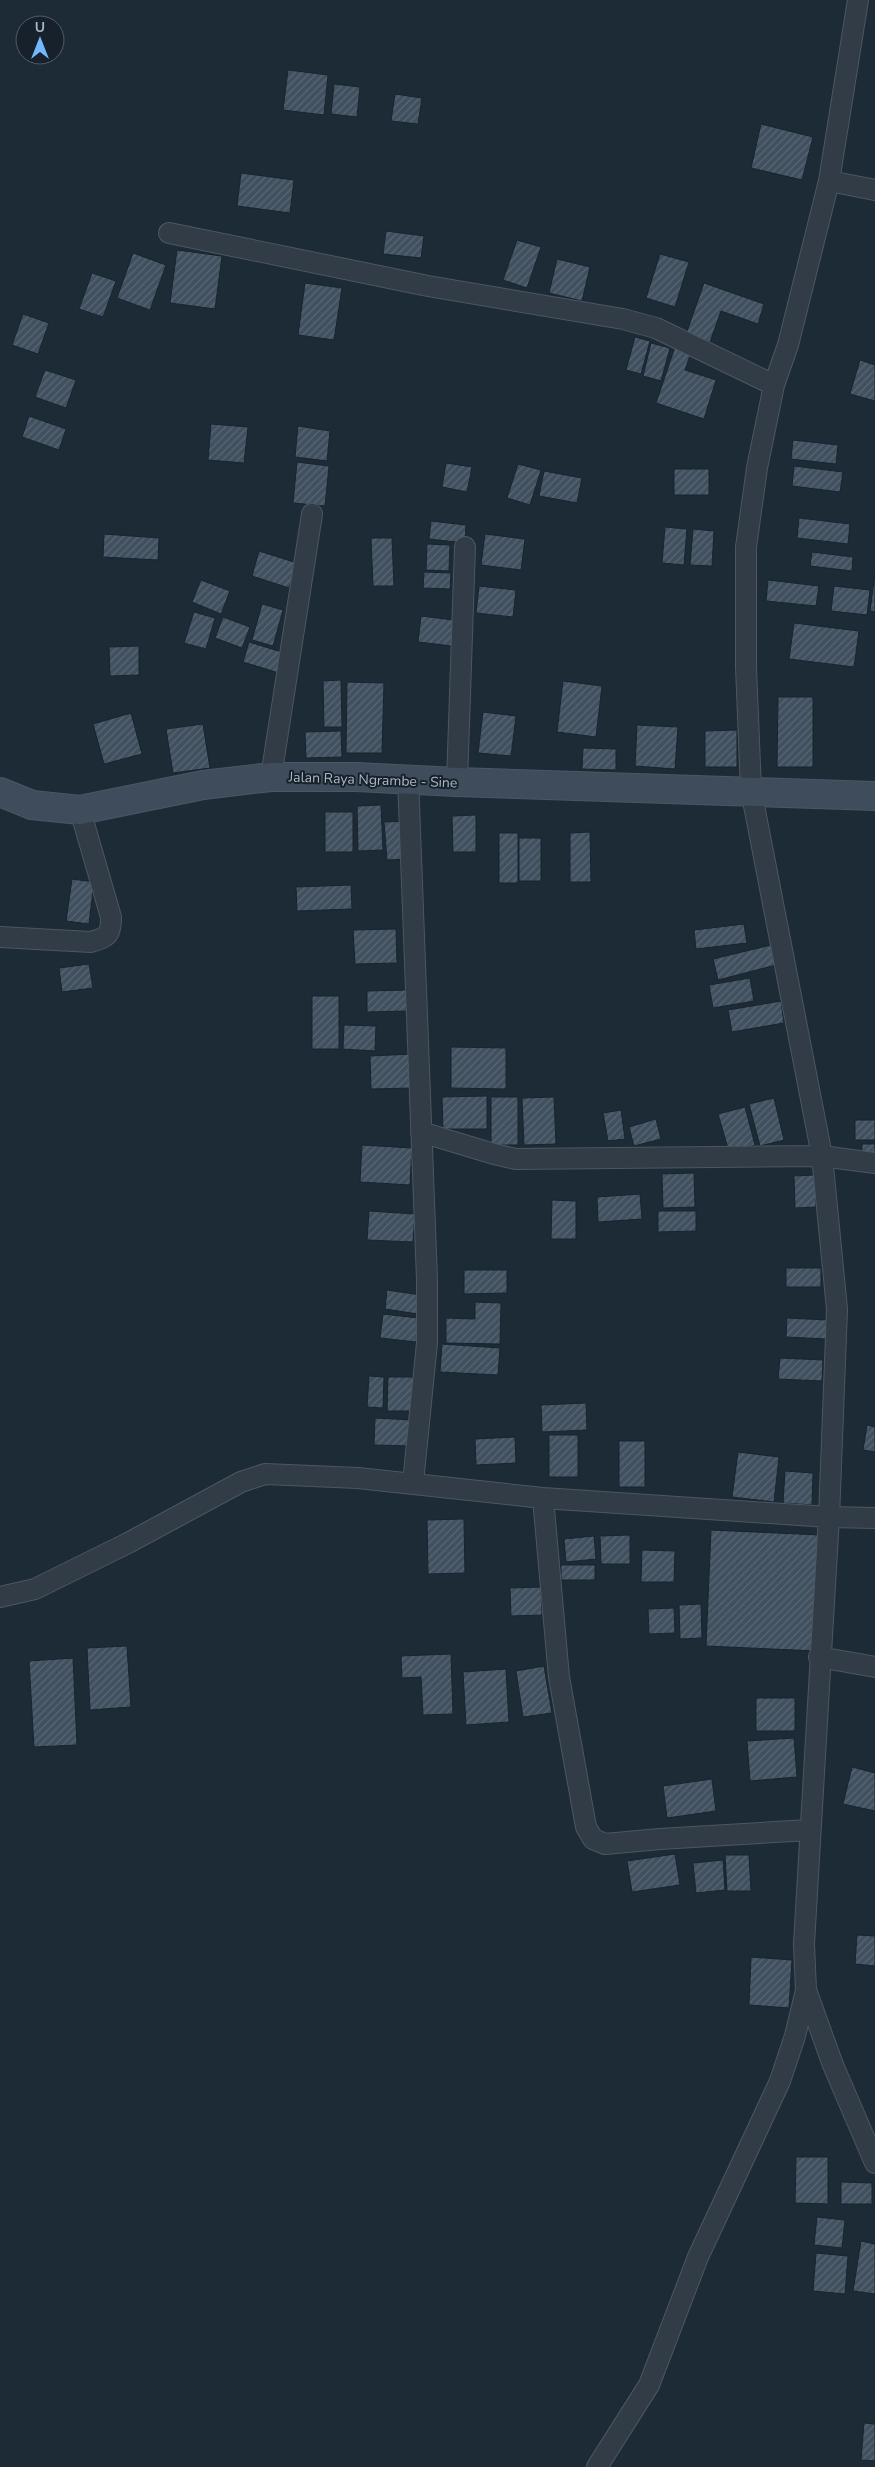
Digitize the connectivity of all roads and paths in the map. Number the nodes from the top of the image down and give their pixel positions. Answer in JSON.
{"nodes":[{"id":1,"x":858,"y":0,"type":"edge"},
{"id":2,"x":829,"y":182,"type":"junction"},
{"id":3,"x":875,"y":190,"type":"edge"},
{"id":4,"x":169,"y":233,"type":"dead end"},
{"id":5,"x":774,"y":386,"type":"junction"},
{"id":6,"x":312,"y":514,"type":"dead end"},
{"id":7,"x":465,"y":547,"type":"dead end"},
{"id":8,"x":271,"y":777,"type":"junction"},
{"id":9,"x":408,"y":778,"type":"junction"},
{"id":10,"x":457,"y":782,"type":"junction"},
{"id":11,"x":751,"y":790,"type":"junction"},
{"id":12,"x":0,"y":792,"type":"edge"},
{"id":13,"x":875,"y":796,"type":"edge"},
{"id":14,"x":80,"y":810,"type":"junction"},
{"id":15,"x":0,"y":937,"type":"edge"},
{"id":16,"x":421,"y":1132,"type":"junction"},
{"id":17,"x":822,"y":1156,"type":"junction"},
{"id":18,"x":875,"y":1164,"type":"edge"},
{"id":19,"x":413,"y":1483,"type":"junction"},
{"id":20,"x":543,"y":1498,"type":"junction"},
{"id":21,"x":829,"y":1517,"type":"junction"},
{"id":22,"x":875,"y":1518,"type":"edge"},
{"id":23,"x":0,"y":1597,"type":"edge"},
{"id":24,"x":819,"y":1657,"type":"junction"},
{"id":25,"x":875,"y":1667,"type":"edge"},
{"id":26,"x":809,"y":1830,"type":"junction"},
{"id":27,"x":806,"y":1990,"type":"junction"},
{"id":28,"x":875,"y":2163,"type":"edge"},
{"id":29,"x":597,"y":2467,"type":"edge"}],
"edges":[{"from":1,"to":2,"type":"street"},
{"from":2,"to":3,"type":"street"},
{"from":2,"to":5,"type":"street"},
{"from":4,"to":5,"type":"street"},
{"from":5,"to":11,"type":"street"},
{"from":6,"to":8,"type":"street"},
{"from":7,"to":10,"type":"street"},
{"from":8,"to":9,"type":"main road","name":"Jalan Raya Ngrambe - Sine"},
{"from":8,"to":14,"type":"main road","name":"Jalan Raya Ngrambe - Sine"},
{"from":9,"to":10,"type":"main road","name":"Jalan Raya Ngrambe - Sine"},
{"from":9,"to":16,"type":"street"},
{"from":10,"to":11,"type":"main road","name":"Jalan Raya Ngrambe - Sine"},
{"from":11,"to":13,"type":"main road","name":"Jalan Raya Ngrambe - Sine"},
{"from":11,"to":17,"type":"street"},
{"from":12,"to":14,"type":"main road","name":"Jalan Raya Ngrambe - Sine"},
{"from":14,"to":15,"type":"street"},
{"from":16,"to":17,"type":"street"},
{"from":16,"to":19,"type":"street"},
{"from":17,"to":18,"type":"street"},
{"from":17,"to":21,"type":"street"},
{"from":19,"to":20,"type":"street"},
{"from":19,"to":23,"type":"street"},
{"from":20,"to":21,"type":"street"},
{"from":20,"to":26,"type":"street"},
{"from":21,"to":22,"type":"street"},
{"from":21,"to":24,"type":"street"},
{"from":24,"to":25,"type":"street"},
{"from":24,"to":26,"type":"street"},
{"from":26,"to":27,"type":"street"},
{"from":27,"to":28,"type":"street"},
{"from":27,"to":29,"type":"street"}]}
